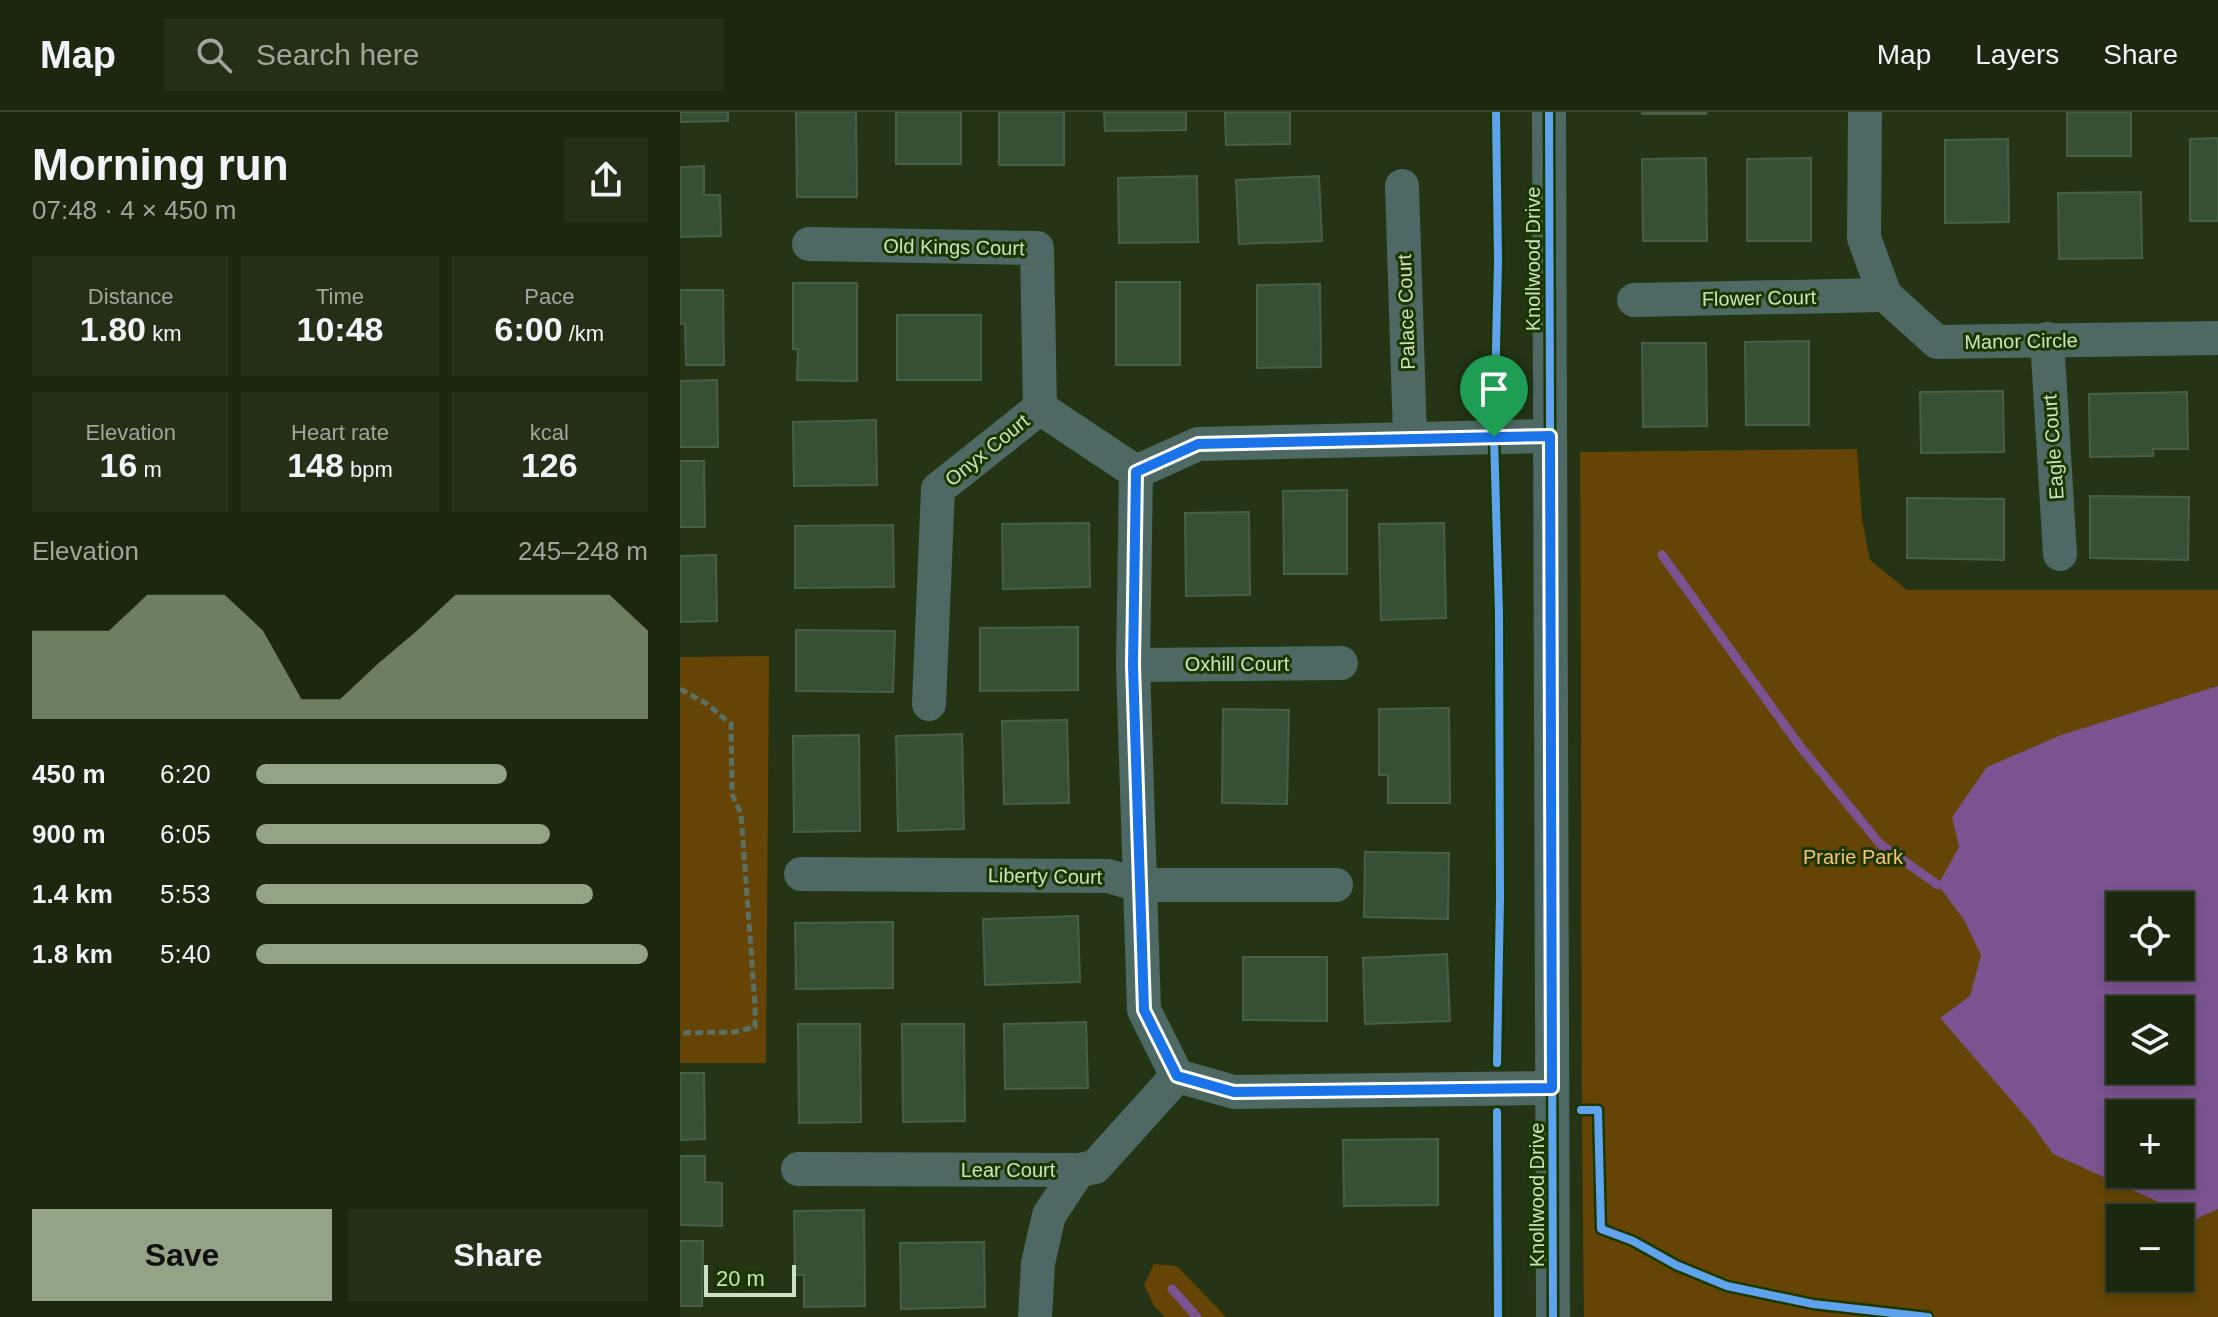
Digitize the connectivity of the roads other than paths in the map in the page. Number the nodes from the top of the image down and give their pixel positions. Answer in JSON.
{"nodes":[{"id":1,"x":1549,"y":112,"type":"edge"},
{"id":2,"x":1865,"y":112,"type":"edge"},
{"id":3,"x":1402,"y":186,"type":"dead end"},
{"id":4,"x":809,"y":244,"type":"dead end"},
{"id":5,"x":1885,"y":295,"type":"junction"},
{"id":6,"x":1634,"y":300,"type":"dead end"},
{"id":7,"x":2218,"y":338,"type":"edge"},
{"id":8,"x":2047,"y":339,"type":"junction"},
{"id":9,"x":1040,"y":408,"type":"junction"},
{"id":10,"x":1550,"y":436,"type":"junction"},
{"id":11,"x":1410,"y":437,"type":"junction"},
{"id":12,"x":1136,"y":472,"type":"junction"},
{"id":13,"x":2060,"y":554,"type":"dead end"},
{"id":14,"x":1341,"y":663,"type":"dead end"},
{"id":15,"x":1133,"y":665,"type":"junction"},
{"id":16,"x":929,"y":704,"type":"dead end"},
{"id":17,"x":801,"y":874,"type":"dead end"},
{"id":18,"x":1139,"y":885,"type":"junction"},
{"id":19,"x":1336,"y":885,"type":"dead end"},
{"id":20,"x":1177,"y":1076,"type":"junction"},
{"id":21,"x":1552,"y":1088,"type":"junction"},
{"id":22,"x":798,"y":1169,"type":"dead end"},
{"id":23,"x":1079,"y":1170,"type":"junction"},
{"id":24,"x":1035,"y":1317,"type":"edge"},
{"id":25,"x":1553,"y":1317,"type":"edge"}],
"edges":[{"from":1,"to":10,"type":"street","name":"Knollwood Drive"},
{"from":2,"to":5,"type":"street","name":"Manor Circle"},
{"from":3,"to":11,"type":"street","name":"Palace Court"},
{"from":4,"to":9,"type":"street","name":"Old Kings Court"},
{"from":5,"to":6,"type":"street","name":"Flower Court"},
{"from":5,"to":8,"type":"street","name":"Manor Circle"},
{"from":7,"to":8,"type":"street","name":"Manor Circle"},
{"from":8,"to":13,"type":"street","name":"Eagle Court"},
{"from":9,"to":12,"type":"street","name":"Onyx Court"},
{"from":9,"to":16,"type":"street","name":"Onyx Court"},
{"from":10,"to":11,"type":"street"},
{"from":10,"to":21,"type":"street","name":"Knollwood Drive"},
{"from":11,"to":12,"type":"street"},
{"from":12,"to":15,"type":"street"},
{"from":14,"to":15,"type":"street","name":"Oxhill Court"},
{"from":15,"to":18,"type":"street"},
{"from":17,"to":18,"type":"street","name":"Liberty Court"},
{"from":18,"to":19,"type":"street","name":"Liberty Court"},
{"from":18,"to":20,"type":"street"},
{"from":20,"to":21,"type":"street"},
{"from":20,"to":23,"type":"street","name":"Lear Court"},
{"from":21,"to":25,"type":"street","name":"Knollwood Drive"},
{"from":22,"to":23,"type":"street","name":"Lear Court"},
{"from":23,"to":24,"type":"street"}]}
